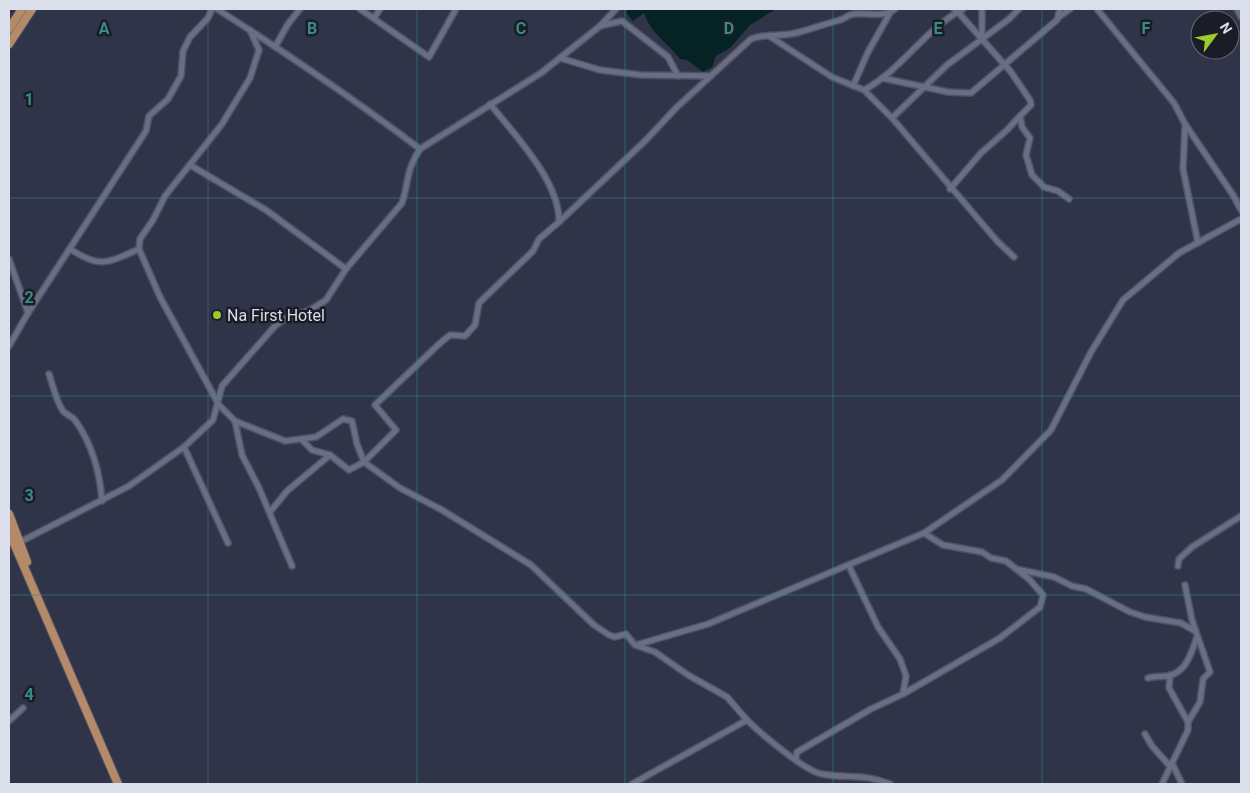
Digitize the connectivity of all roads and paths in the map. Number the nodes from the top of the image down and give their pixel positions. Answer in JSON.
{"nodes":[{"id":1,"x":22,"y":9,"type":"edge"},
{"id":2,"x":32,"y":9,"type":"edge"},
{"id":3,"x":212,"y":9,"type":"edge"},
{"id":4,"x":217,"y":9,"type":"edge"},
{"id":5,"x":300,"y":9,"type":"edge"},
{"id":6,"x":360,"y":9,"type":"edge"},
{"id":7,"x":380,"y":9,"type":"edge"},
{"id":8,"x":456,"y":9,"type":"edge"},
{"id":9,"x":616,"y":9,"type":"edge"},
{"id":10,"x":982,"y":9,"type":"edge"},
{"id":11,"x":1019,"y":9,"type":"edge"},
{"id":12,"x":1060,"y":9,"type":"edge"},
{"id":13,"x":1070,"y":9,"type":"edge"},
{"id":14,"x":1097,"y":9,"type":"edge"},
{"id":15,"x":1237,"y":9,"type":"edge"},
{"id":16,"x":959,"y":10,"type":"edge"},
{"id":17,"x":893,"y":11,"type":"edge"},
{"id":18,"x":1241,"y":17,"type":"edge"},
{"id":19,"x":374,"y":18,"type":"junction"},
{"id":20,"x":1059,"y":18,"type":"junction"},
{"id":21,"x":600,"y":26,"type":"junction"},
{"id":22,"x":9,"y":29,"type":"edge"},
{"id":23,"x":250,"y":30,"type":"junction"},
{"id":24,"x":768,"y":36,"type":"junction"},
{"id":25,"x":982,"y":38,"type":"junction"},
{"id":26,"x":9,"y":44,"type":"edge"},
{"id":27,"x":275,"y":47,"type":"junction"},
{"id":28,"x":560,"y":58,"type":"junction"},
{"id":29,"x":1002,"y":65,"type":"junction"},
{"id":30,"x":678,"y":76,"type":"junction"},
{"id":31,"x":711,"y":76,"type":"junction"},
{"id":32,"x":882,"y":78,"type":"junction"},
{"id":33,"x":853,"y":86,"type":"junction"},
{"id":34,"x":926,"y":86,"type":"junction"},
{"id":35,"x":864,"y":90,"type":"junction"},
{"id":36,"x":490,"y":104,"type":"junction"},
{"id":37,"x":1020,"y":116,"type":"junction"},
{"id":38,"x":892,"y":118,"type":"junction"},
{"id":39,"x":1184,"y":124,"type":"junction"},
{"id":40,"x":420,"y":148,"type":"junction"},
{"id":41,"x":190,"y":165,"type":"junction"},
{"id":42,"x":950,"y":189,"type":"junction"},
{"id":43,"x":1069,"y":199,"type":"dead end"},
{"id":44,"x":1241,"y":210,"type":"edge"},
{"id":45,"x":1241,"y":219,"type":"edge"},
{"id":46,"x":559,"y":222,"type":"junction"},
{"id":47,"x":1198,"y":243,"type":"junction"},
{"id":48,"x":70,"y":249,"type":"junction"},
{"id":49,"x":139,"y":249,"type":"junction"},
{"id":50,"x":1014,"y":257,"type":"dead end"},
{"id":51,"x":9,"y":259,"type":"edge"},
{"id":52,"x":346,"y":269,"type":"junction"},
{"id":53,"x":28,"y":313,"type":"junction"},
{"id":54,"x":9,"y":346,"type":"edge"},
{"id":55,"x":49,"y":374,"type":"dead end"},
{"id":56,"x":219,"y":405,"type":"junction"},
{"id":57,"x":234,"y":421,"type":"junction"},
{"id":58,"x":302,"y":440,"type":"junction"},
{"id":59,"x":184,"y":448,"type":"junction"},
{"id":60,"x":330,"y":455,"type":"junction"},
{"id":61,"x":364,"y":462,"type":"junction"},
{"id":62,"x":102,"y":501,"type":"junction"},
{"id":63,"x":270,"y":512,"type":"junction"},
{"id":64,"x":9,"y":514,"type":"edge"},
{"id":65,"x":1241,"y":516,"type":"edge"},
{"id":66,"x":924,"y":533,"type":"junction"},
{"id":67,"x":10,"y":537,"type":"edge"},
{"id":68,"x":20,"y":542,"type":"junction"},
{"id":69,"x":228,"y":543,"type":"dead end"},
{"id":70,"x":292,"y":566,"type":"dead end"},
{"id":71,"x":849,"y":566,"type":"junction"},
{"id":72,"x":1178,"y":566,"type":"dead end"},
{"id":73,"x":1016,"y":569,"type":"junction"},
{"id":74,"x":30,"y":576,"type":"junction"},
{"id":75,"x":1185,"y":585,"type":"dead end"},
{"id":76,"x":1196,"y":633,"type":"junction"},
{"id":77,"x":635,"y":645,"type":"junction"},
{"id":78,"x":1170,"y":675,"type":"junction"},
{"id":79,"x":1148,"y":678,"type":"dead end"},
{"id":80,"x":903,"y":694,"type":"junction"},
{"id":81,"x":23,"y":708,"type":"dead end"},
{"id":82,"x":747,"y":720,"type":"junction"},
{"id":83,"x":9,"y":722,"type":"edge"},
{"id":84,"x":1188,"y":722,"type":"junction"},
{"id":85,"x":1146,"y":734,"type":"dead end"},
{"id":86,"x":796,"y":758,"type":"junction"},
{"id":87,"x":1172,"y":763,"type":"junction"},
{"id":88,"x":118,"y":784,"type":"edge"},
{"id":89,"x":632,"y":784,"type":"edge"},
{"id":90,"x":890,"y":784,"type":"edge"},
{"id":91,"x":1161,"y":784,"type":"edge"},
{"id":92,"x":1182,"y":784,"type":"edge"}],
"edges":[{"from":1,"to":22,"type":"highway"},
{"from":2,"to":26,"type":"highway"},
{"from":3,"to":48,"type":"street"},
{"from":4,"to":23,"type":"street"},
{"from":5,"to":27,"type":"street"},
{"from":6,"to":19,"type":"street"},
{"from":7,"to":19,"type":"street"},
{"from":8,"to":19,"type":"street"},
{"from":9,"to":21,"type":"street"},
{"from":10,"to":25,"type":"street"},
{"from":11,"to":25,"type":"street"},
{"from":12,"to":20,"type":"street"},
{"from":13,"to":20,"type":"street"},
{"from":14,"to":39,"type":"street"},
{"from":15,"to":18,"type":"street"},
{"from":16,"to":25,"type":"street"},
{"from":16,"to":32,"type":"street"},
{"from":17,"to":24,"type":"street"},
{"from":17,"to":33,"type":"street"},
{"from":20,"to":29,"type":"street"},
{"from":21,"to":28,"type":"street"},
{"from":21,"to":30,"type":"street"},
{"from":23,"to":27,"type":"street"},
{"from":23,"to":41,"type":"street"},
{"from":24,"to":31,"type":"street"},
{"from":24,"to":33,"type":"street"},
{"from":25,"to":29,"type":"street"},
{"from":25,"to":34,"type":"street"},
{"from":27,"to":40,"type":"street"},
{"from":28,"to":30,"type":"street"},
{"from":28,"to":36,"type":"street"},
{"from":29,"to":34,"type":"street"},
{"from":29,"to":37,"type":"street"},
{"from":30,"to":31,"type":"street"},
{"from":31,"to":46,"type":"street"},
{"from":32,"to":34,"type":"street"},
{"from":32,"to":35,"type":"street"},
{"from":33,"to":35,"type":"street"},
{"from":34,"to":38,"type":"street"},
{"from":35,"to":38,"type":"street"},
{"from":36,"to":40,"type":"street"},
{"from":36,"to":46,"type":"street"},
{"from":37,"to":42,"type":"street"},
{"from":37,"to":43,"type":"street"},
{"from":38,"to":42,"type":"street"},
{"from":39,"to":44,"type":"street"},
{"from":39,"to":47,"type":"street"},
{"from":40,"to":52,"type":"street"},
{"from":41,"to":49,"type":"street"},
{"from":41,"to":52,"type":"street"},
{"from":42,"to":50,"type":"street"},
{"from":45,"to":47,"type":"street"},
{"from":46,"to":61,"type":"street"},
{"from":47,"to":66,"type":"street"},
{"from":48,"to":49,"type":"street"},
{"from":48,"to":53,"type":"street"},
{"from":49,"to":56,"type":"street"},
{"from":51,"to":53,"type":"street"},
{"from":52,"to":56,"type":"street"},
{"from":53,"to":54,"type":"street"},
{"from":55,"to":62,"type":"street"},
{"from":56,"to":57,"type":"street"},
{"from":56,"to":59,"type":"street"},
{"from":57,"to":58,"type":"street"},
{"from":57,"to":63,"type":"street"},
{"from":58,"to":60,"type":"street"},
{"from":58,"to":61,"type":"street"},
{"from":59,"to":62,"type":"street"},
{"from":59,"to":69,"type":"street"},
{"from":60,"to":61,"type":"street"},
{"from":60,"to":63,"type":"street"},
{"from":61,"to":77,"type":"street"},
{"from":62,"to":68,"type":"street"},
{"from":63,"to":70,"type":"street"},
{"from":64,"to":68,"type":"highway"},
{"from":65,"to":72,"type":"street"},
{"from":66,"to":71,"type":"street"},
{"from":66,"to":73,"type":"street"},
{"from":67,"to":74,"type":"highway"},
{"from":68,"to":74,"type":"highway"},
{"from":71,"to":77,"type":"street"},
{"from":71,"to":80,"type":"street"},
{"from":73,"to":76,"type":"street"},
{"from":73,"to":80,"type":"street"},
{"from":74,"to":88,"type":"highway"},
{"from":75,"to":76,"type":"street"},
{"from":76,"to":78,"type":"street"},
{"from":76,"to":84,"type":"street"},
{"from":77,"to":82,"type":"street"},
{"from":78,"to":79,"type":"street"},
{"from":78,"to":84,"type":"street"},
{"from":80,"to":86,"type":"street"},
{"from":81,"to":83,"type":"street"},
{"from":82,"to":86,"type":"street"},
{"from":82,"to":89,"type":"street"},
{"from":84,"to":87,"type":"street"},
{"from":85,"to":87,"type":"street"},
{"from":86,"to":90,"type":"street"},
{"from":87,"to":91,"type":"street"},
{"from":87,"to":92,"type":"street"}]}
